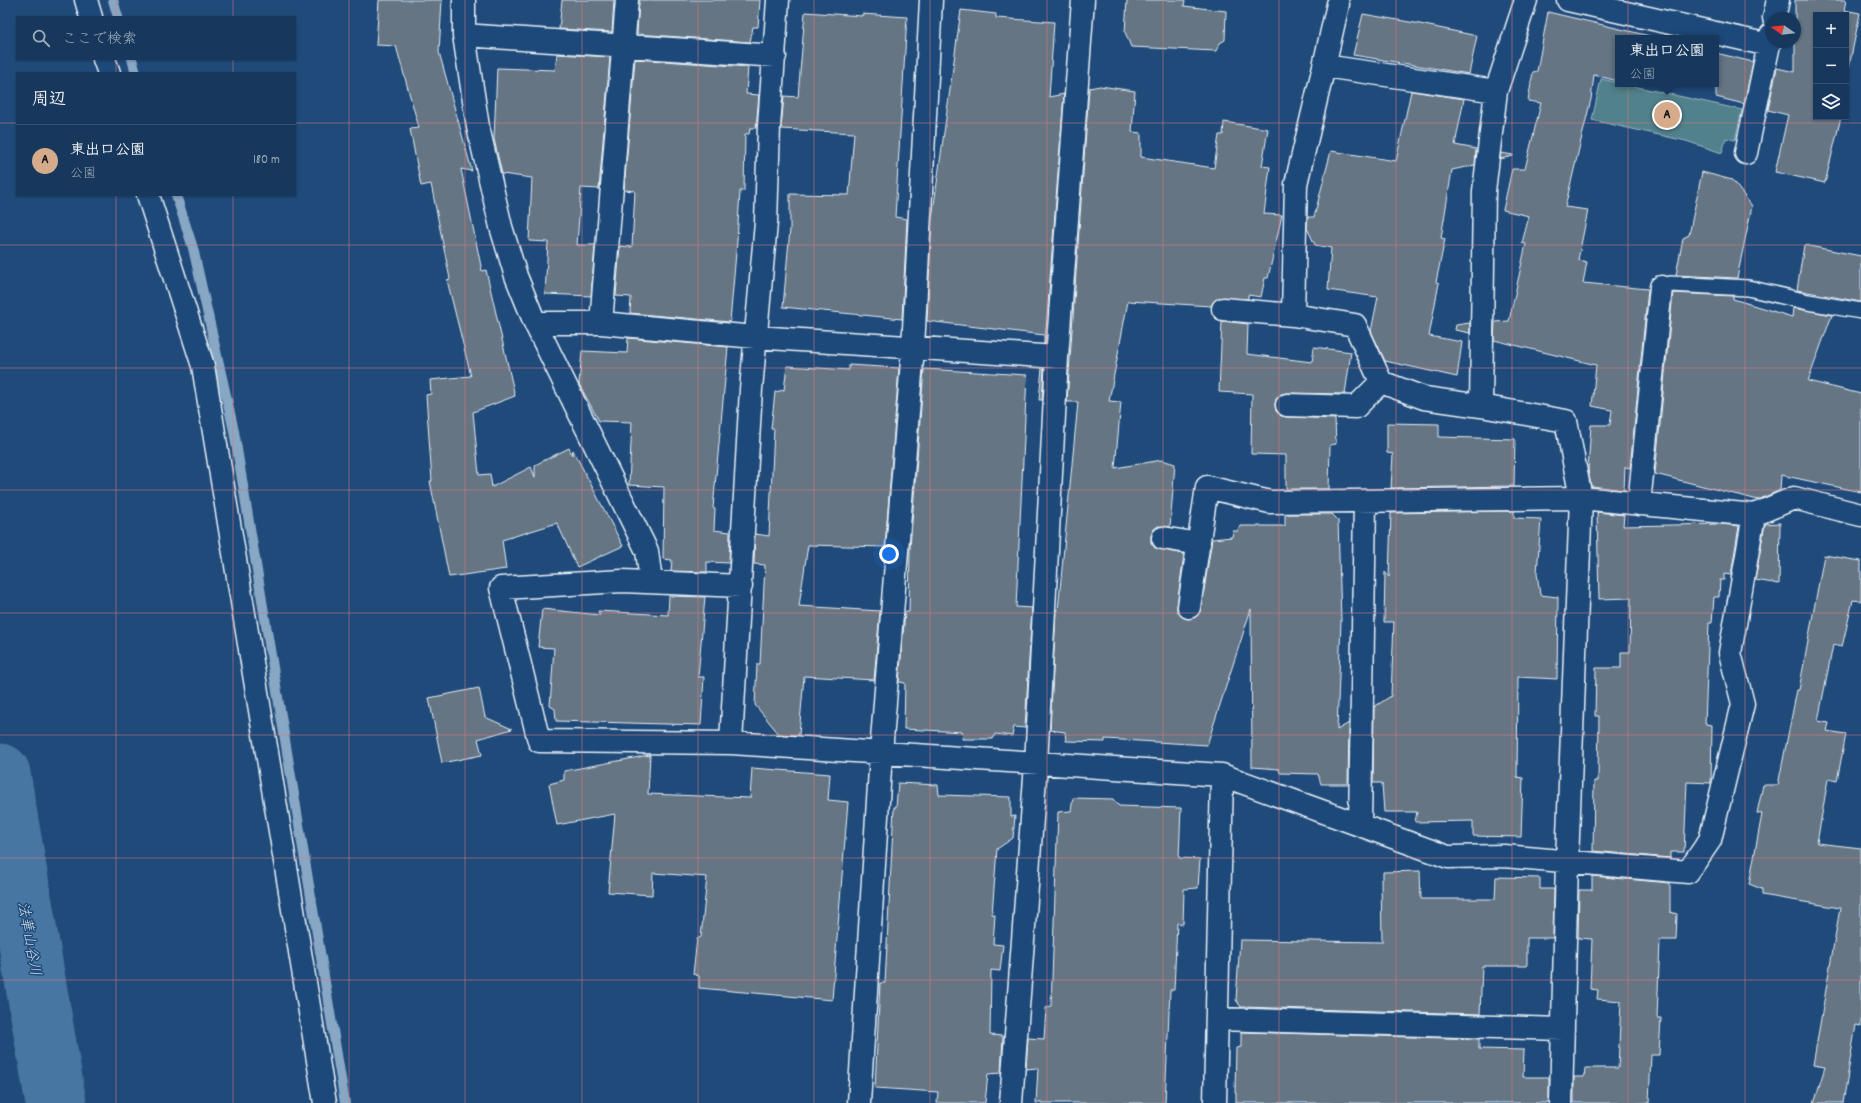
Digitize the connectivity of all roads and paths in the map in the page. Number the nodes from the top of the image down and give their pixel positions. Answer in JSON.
{"nodes":[{"id":1,"x":86,"y":0,"type":"edge"},
{"id":2,"x":464,"y":0,"type":"edge"},
{"id":3,"x":627,"y":0,"type":"edge"},
{"id":4,"x":778,"y":0,"type":"edge"},
{"id":5,"x":931,"y":0,"type":"edge"},
{"id":6,"x":1083,"y":0,"type":"edge"},
{"id":7,"x":1526,"y":0,"type":"edge"},
{"id":8,"x":1568,"y":0,"type":"edge"},
{"id":9,"x":1778,"y":0,"type":"edge"},
{"id":10,"x":1338,"y":4,"type":"dead end"},
{"id":11,"x":1775,"y":12,"type":"edge"},
{"id":12,"x":91,"y":16,"type":"edge"},
{"id":13,"x":464,"y":36,"type":"junction"},
{"id":14,"x":1765,"y":39,"type":"edge"},
{"id":15,"x":624,"y":46,"type":"junction"},
{"id":16,"x":1768,"y":48,"type":"edge"},
{"id":17,"x":775,"y":56,"type":"junction"},
{"id":18,"x":104,"y":60,"type":"edge"},
{"id":19,"x":1324,"y":66,"type":"junction"},
{"id":20,"x":109,"y":72,"type":"edge"},
{"id":21,"x":1496,"y":91,"type":"junction"},
{"id":22,"x":1746,"y":153,"type":"dead end"},
{"id":23,"x":148,"y":196,"type":"edge"},
{"id":24,"x":1661,"y":287,"type":"joint"},
{"id":25,"x":1223,"y":309,"type":"dead end"},
{"id":26,"x":1861,"y":311,"type":"edge"},
{"id":27,"x":1293,"y":316,"type":"junction"},
{"id":28,"x":535,"y":323,"type":"junction"},
{"id":29,"x":601,"y":323,"type":"junction"},
{"id":30,"x":756,"y":337,"type":"junction"},
{"id":31,"x":913,"y":348,"type":"junction"},
{"id":32,"x":1057,"y":357,"type":"junction"},
{"id":33,"x":1381,"y":382,"type":"junction"},
{"id":34,"x":1287,"y":405,"type":"dead end"},
{"id":35,"x":1481,"y":406,"type":"junction"},
{"id":36,"x":1581,"y":498,"type":"junction"},
{"id":37,"x":1365,"y":501,"type":"junction"},
{"id":38,"x":1639,"y":504,"type":"junction"},
{"id":39,"x":1754,"y":515,"type":"junction"},
{"id":40,"x":1861,"y":515,"type":"edge"},
{"id":41,"x":1163,"y":538,"type":"dead end"},
{"id":42,"x":1199,"y":544,"type":"junction"},
{"id":43,"x":651,"y":582,"type":"junction"},
{"id":44,"x":740,"y":586,"type":"junction"},
{"id":45,"x":1189,"y":607,"type":"dead end"},
{"id":46,"x":731,"y":743,"type":"junction"},
{"id":47,"x":882,"y":753,"type":"junction"},
{"id":48,"x":1036,"y":764,"type":"junction"},
{"id":49,"x":1222,"y":776,"type":"junction"},
{"id":50,"x":1360,"y":825,"type":"junction"},
{"id":51,"x":1567,"y":862,"type":"junction"},
{"id":52,"x":1216,"y":1019,"type":"junction"},
{"id":53,"x":1563,"y":1029,"type":"junction"},
{"id":54,"x":325,"y":1103,"type":"edge"},
{"id":55,"x":859,"y":1103,"type":"edge"},
{"id":56,"x":1012,"y":1103,"type":"edge"},
{"id":57,"x":1215,"y":1103,"type":"edge"},
{"id":58,"x":1561,"y":1103,"type":"edge"}],
"edges":[{"from":1,"to":12,"type":"street"},
{"from":2,"to":13,"type":"street"},
{"from":3,"to":15,"type":"street"},
{"from":4,"to":17,"type":"street"},
{"from":5,"to":31,"type":"street"},
{"from":6,"to":32,"type":"street"},
{"from":7,"to":21,"type":"street"},
{"from":8,"to":14,"type":"street"},
{"from":9,"to":11,"type":"street"},
{"from":10,"to":19,"type":"street"},
{"from":13,"to":15,"type":"street"},
{"from":13,"to":28,"type":"street"},
{"from":15,"to":17,"type":"street"},
{"from":15,"to":29,"type":"street"},
{"from":16,"to":22,"type":"street"},
{"from":17,"to":30,"type":"street"},
{"from":18,"to":20,"type":"street"},
{"from":19,"to":21,"type":"street"},
{"from":19,"to":27,"type":"street"},
{"from":21,"to":35,"type":"street"},
{"from":23,"to":54,"type":"street"},
{"from":24,"to":26,"type":"lane"},
{"from":24,"to":38,"type":"street"},
{"from":25,"to":27,"type":"street"},
{"from":27,"to":33,"type":"street"},
{"from":28,"to":29,"type":"street"},
{"from":28,"to":43,"type":"street"},
{"from":29,"to":30,"type":"street"},
{"from":30,"to":31,"type":"street"},
{"from":30,"to":44,"type":"street"},
{"from":31,"to":32,"type":"street"},
{"from":31,"to":47,"type":"street"},
{"from":32,"to":48,"type":"street"},
{"from":33,"to":34,"type":"street"},
{"from":33,"to":35,"type":"street"},
{"from":35,"to":36,"type":"street"},
{"from":36,"to":37,"type":"street"},
{"from":36,"to":38,"type":"street"},
{"from":36,"to":51,"type":"street"},
{"from":37,"to":42,"type":"street"},
{"from":37,"to":50,"type":"street"},
{"from":38,"to":39,"type":"street"},
{"from":39,"to":40,"type":"street"},
{"from":39,"to":51,"type":"street"},
{"from":41,"to":42,"type":"street"},
{"from":42,"to":45,"type":"street"},
{"from":43,"to":44,"type":"street"},
{"from":43,"to":46,"type":"street"},
{"from":44,"to":46,"type":"street"},
{"from":46,"to":47,"type":"street"},
{"from":47,"to":48,"type":"street"},
{"from":47,"to":55,"type":"street"},
{"from":48,"to":49,"type":"street"},
{"from":48,"to":56,"type":"street"},
{"from":49,"to":50,"type":"street"},
{"from":49,"to":52,"type":"street"},
{"from":50,"to":51,"type":"street"},
{"from":51,"to":53,"type":"street"},
{"from":52,"to":53,"type":"street"},
{"from":52,"to":57,"type":"street"},
{"from":53,"to":58,"type":"street"}]}
